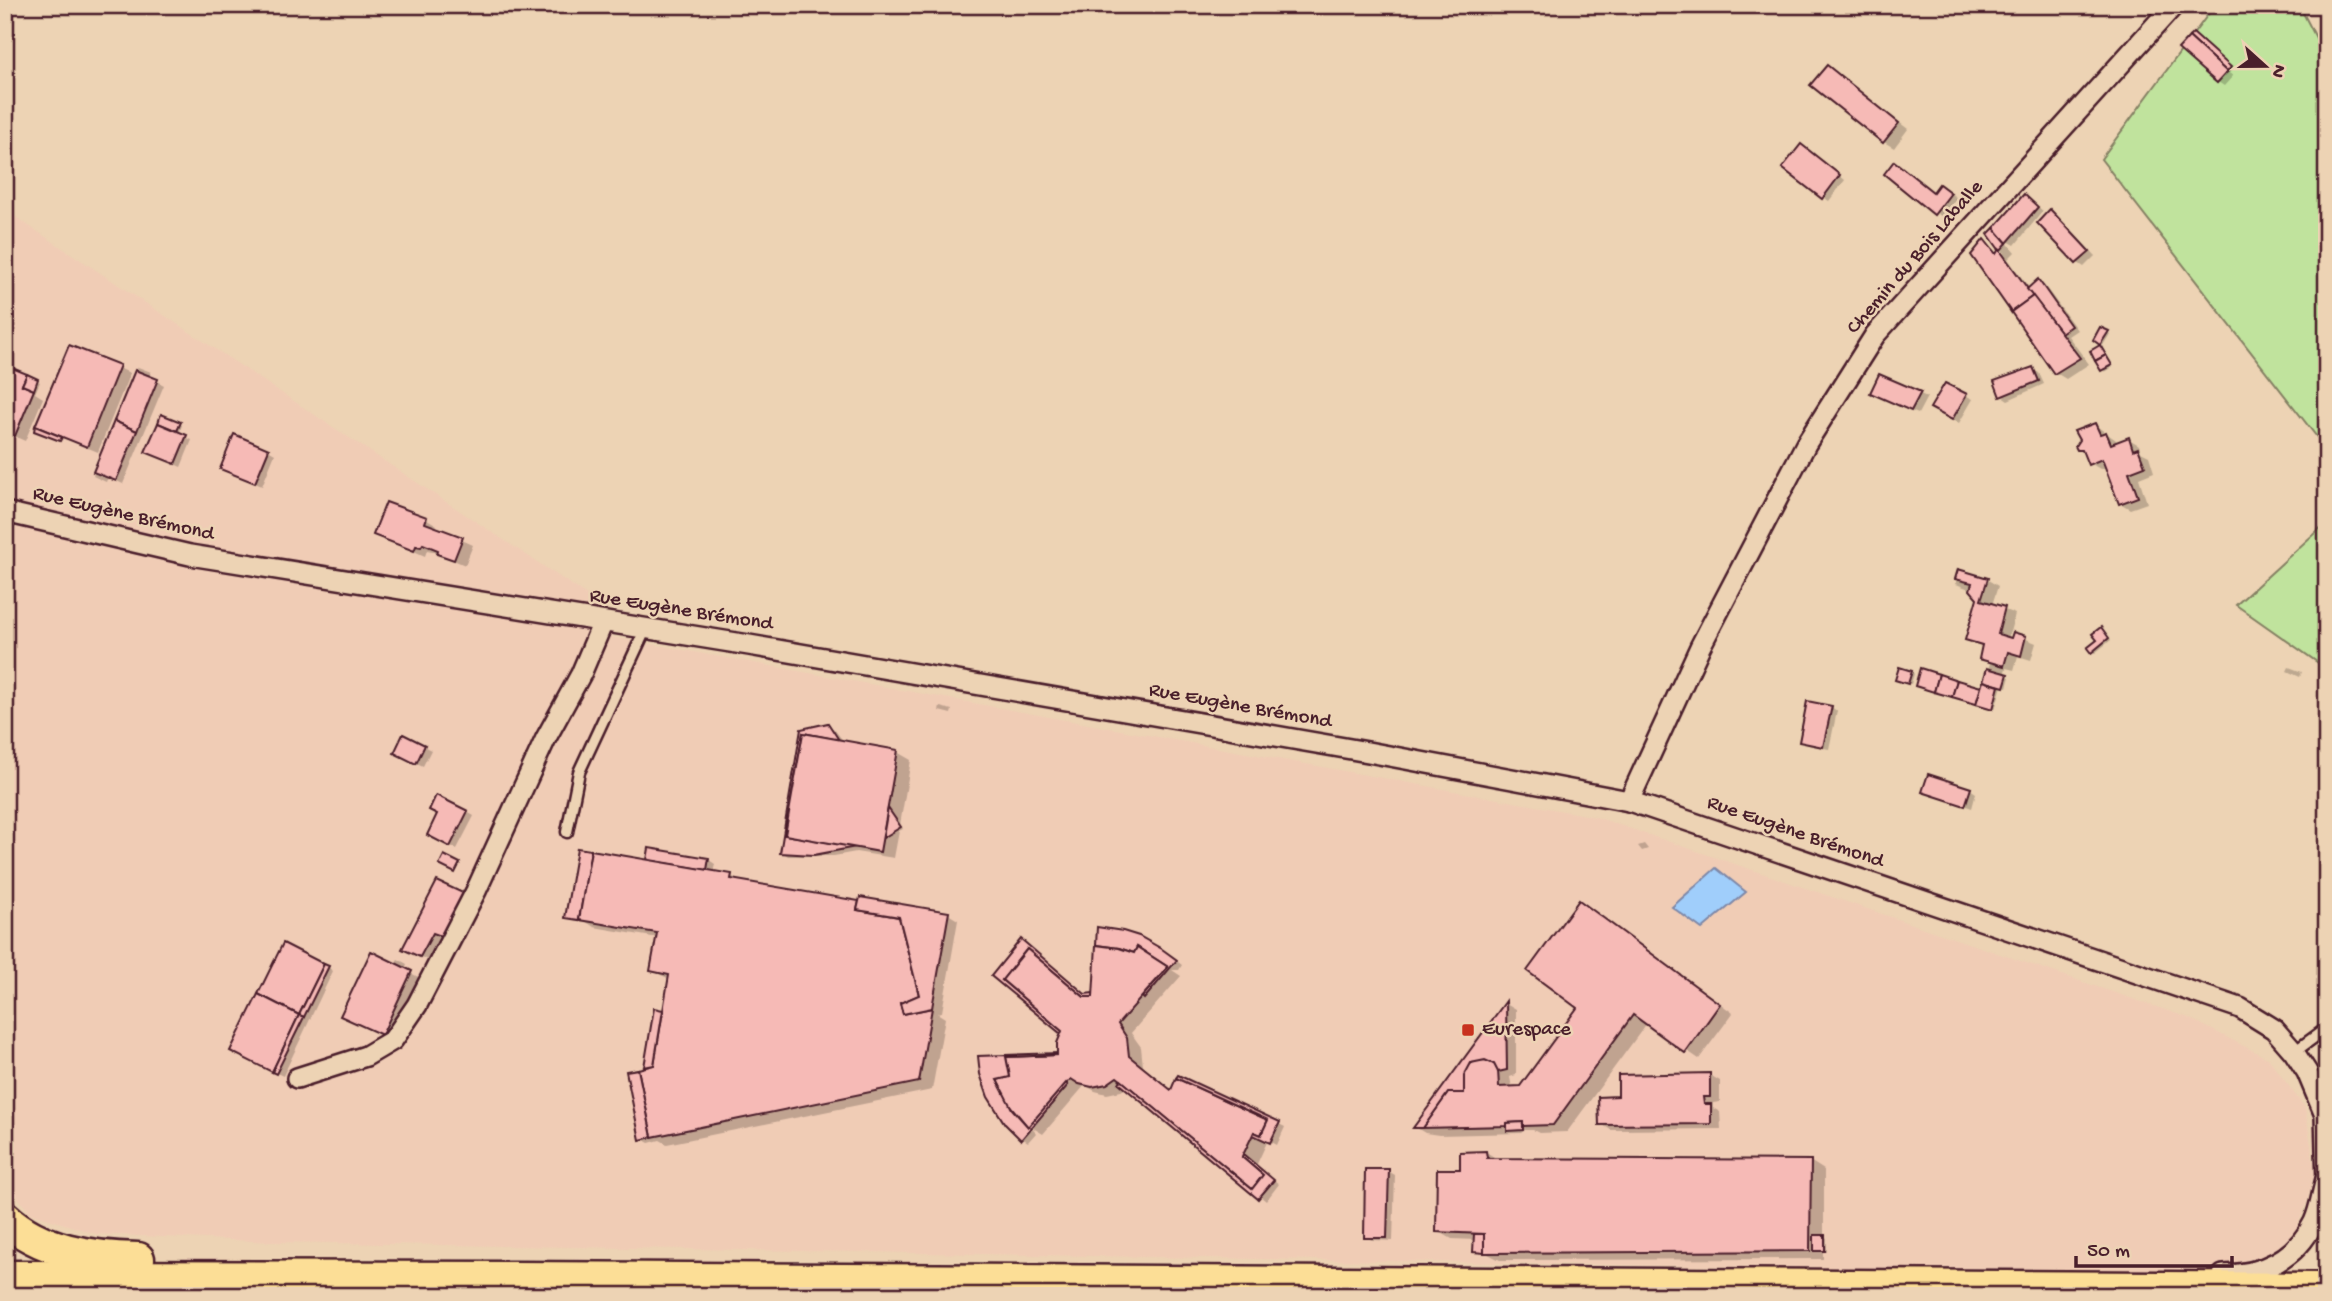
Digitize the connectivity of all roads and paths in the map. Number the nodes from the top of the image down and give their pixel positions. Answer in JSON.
{"nodes":[{"id":1,"x":2174,"y":5,"type":"edge"},
{"id":2,"x":5,"y":512,"type":"edge"},
{"id":3,"x":603,"y":622,"type":"junction"},
{"id":4,"x":646,"y":628,"type":"junction"},
{"id":5,"x":1629,"y":801,"type":"junction"},
{"id":6,"x":567,"y":832,"type":"dead end"},
{"id":7,"x":2327,"y":1028,"type":"edge"},
{"id":8,"x":2294,"y":1052,"type":"junction"},
{"id":9,"x":297,"y":1078,"type":"dead end"},
{"id":10,"x":2326,"y":1182,"type":"edge"},
{"id":11,"x":5,"y":1218,"type":"edge"},
{"id":12,"x":5,"y":1277,"type":"edge"},
{"id":13,"x":436,"y":1277,"type":"junction"},
{"id":14,"x":1863,"y":1286,"type":"junction"},
{"id":15,"x":2327,"y":1289,"type":"edge"}],
"edges":[{"from":1,"to":5,"type":"street","name":"Chemin du Bois Laballe"},
{"from":2,"to":3,"type":"street","name":"Rue Eugène Brémond"},
{"from":3,"to":4,"type":"street","name":"Rue Eugène Brémond"},
{"from":3,"to":9,"type":"street"},
{"from":4,"to":5,"type":"street","name":"Rue Eugène Brémond"},
{"from":4,"to":6,"type":"lane"},
{"from":5,"to":8,"type":"street","name":"Rue Eugène Brémond"},
{"from":7,"to":8,"type":"lane"},
{"from":8,"to":10,"type":"street","name":"Rue Eugène Brémond"},
{"from":10,"to":14,"type":"street","name":"Rue Eugène Brémond"},
{"from":11,"to":13,"type":"highway"},
{"from":12,"to":13,"type":"highway"},
{"from":13,"to":14,"type":"highway"},
{"from":14,"to":15,"type":"highway"}]}
